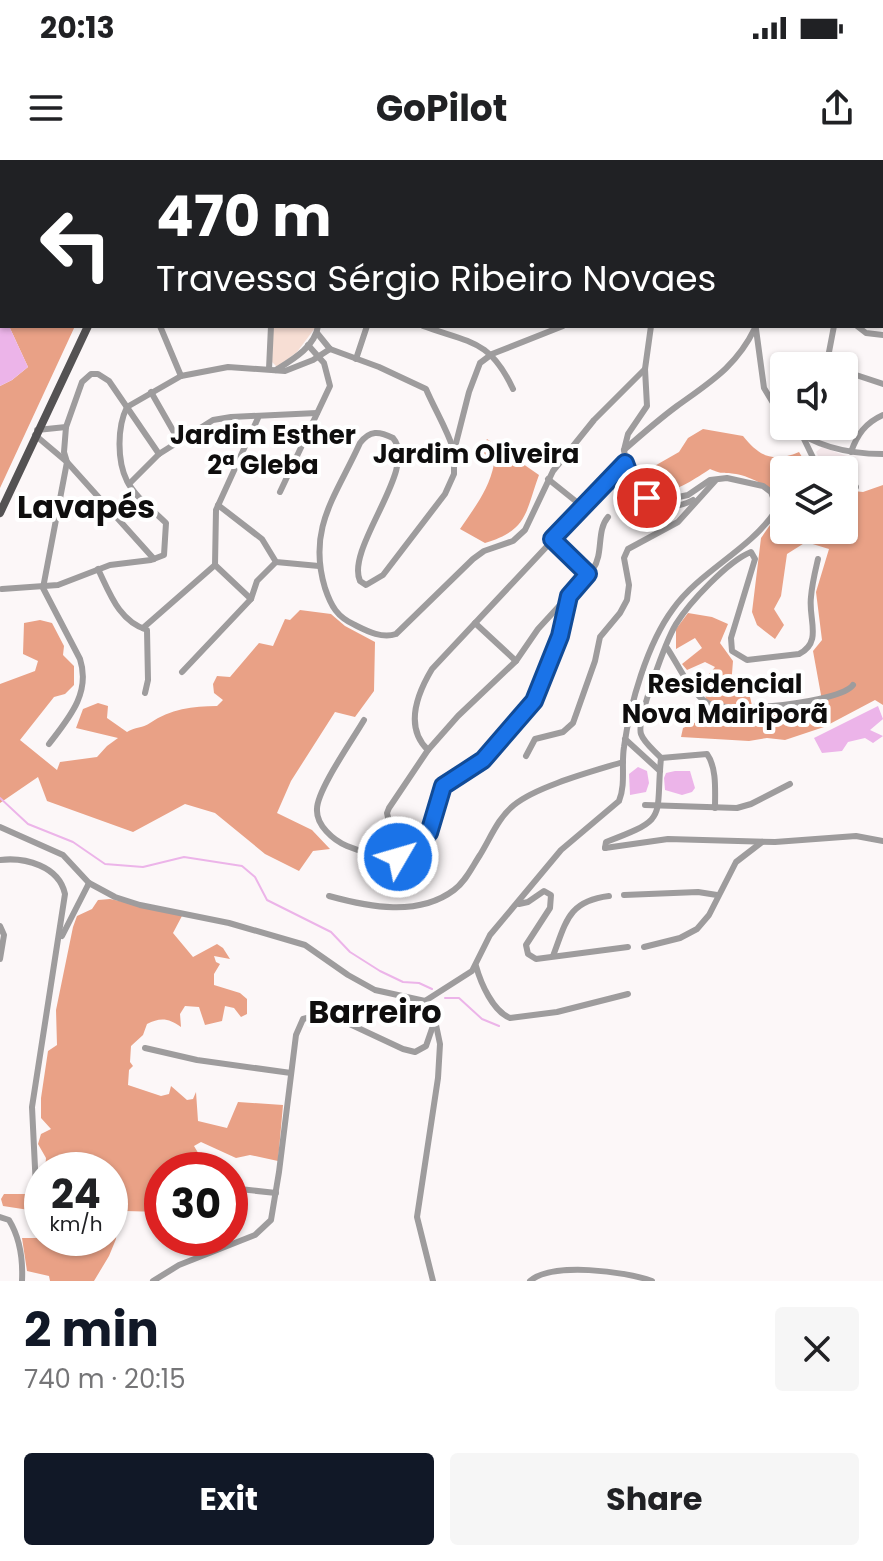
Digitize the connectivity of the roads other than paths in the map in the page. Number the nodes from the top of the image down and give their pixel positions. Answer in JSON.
{"nodes":[{"id":1,"x":87,"y":328,"type":"edge"},
{"id":2,"x":161,"y":328,"type":"edge"},
{"id":3,"x":271,"y":328,"type":"edge"},
{"id":4,"x":366,"y":328,"type":"edge"},
{"id":5,"x":429,"y":328,"type":"edge"},
{"id":6,"x":558,"y":328,"type":"edge"},
{"id":7,"x":651,"y":328,"type":"edge"},
{"id":8,"x":753,"y":328,"type":"edge"},
{"id":9,"x":754,"y":328,"type":"edge"},
{"id":10,"x":834,"y":328,"type":"edge"},
{"id":11,"x":860,"y":328,"type":"edge"},
{"id":12,"x":877,"y":328,"type":"edge"},
{"id":13,"x":318,"y":329,"type":"edge"},
{"id":14,"x":873,"y":334,"type":"junction"},
{"id":15,"x":883,"y":335,"type":"edge"},
{"id":16,"x":308,"y":345,"type":"junction"},
{"id":17,"x":330,"y":349,"type":"junction"},
{"id":18,"x":829,"y":352,"type":"edge"},
{"id":19,"x":492,"y":354,"type":"junction"},
{"id":20,"x":320,"y":356,"type":"junction"},
{"id":21,"x":356,"y":359,"type":"junction"},
{"id":22,"x":272,"y":369,"type":"junction"},
{"id":23,"x":645,"y":369,"type":"junction"},
{"id":24,"x":858,"y":375,"type":"edge"},
{"id":25,"x":181,"y":376,"type":"junction"},
{"id":26,"x":883,"y":384,"type":"edge"},
{"id":27,"x":513,"y":389,"type":"dead end"},
{"id":28,"x":151,"y":392,"type":"junction"},
{"id":29,"x":770,"y":398,"type":"edge"},
{"id":30,"x":127,"y":407,"type":"junction"},
{"id":31,"x":317,"y":413,"type":"junction"},
{"id":32,"x":883,"y":415,"type":"edge"},
{"id":33,"x":258,"y":418,"type":"junction"},
{"id":34,"x":66,"y":427,"type":"junction"},
{"id":35,"x":36,"y":433,"type":"junction"},
{"id":36,"x":815,"y":440,"type":"edge"},
{"id":37,"x":179,"y":441,"type":"junction"},
{"id":38,"x":624,"y":450,"type":"junction"},
{"id":39,"x":454,"y":451,"type":"junction"},
{"id":40,"x":851,"y":452,"type":"junction"},
{"id":41,"x":883,"y":453,"type":"edge"},
{"id":42,"x":159,"y":454,"type":"junction"},
{"id":43,"x":67,"y":462,"type":"junction"},
{"id":44,"x":625,"y":463,"type":"junction"},
{"id":45,"x":717,"y":478,"type":"junction"},
{"id":46,"x":548,"y":479,"type":"junction"},
{"id":47,"x":129,"y":484,"type":"junction"},
{"id":48,"x":280,"y":492,"type":"dead end"},
{"id":49,"x":700,"y":496,"type":"junction"},
{"id":50,"x":218,"y":505,"type":"junction"},
{"id":51,"x":583,"y":507,"type":"junction"},
{"id":52,"x":0,"y":513,"type":"edge"},
{"id":53,"x":608,"y":517,"type":"dead end"},
{"id":54,"x":552,"y":539,"type":"junction"},
{"id":55,"x":154,"y":559,"type":"junction"},
{"id":56,"x":818,"y":559,"type":"dead end"},
{"id":57,"x":276,"y":562,"type":"junction"},
{"id":58,"x":215,"y":565,"type":"junction"},
{"id":59,"x":319,"y":566,"type":"junction"},
{"id":60,"x":98,"y":569,"type":"junction"},
{"id":61,"x":588,"y":574,"type":"junction"},
{"id":62,"x":43,"y":588,"type":"junction"},
{"id":63,"x":2,"y":589,"type":"edge"},
{"id":64,"x":569,"y":596,"type":"junction"},
{"id":65,"x":251,"y":599,"type":"junction"},
{"id":66,"x":475,"y":623,"type":"junction"},
{"id":67,"x":142,"y":629,"type":"junction"},
{"id":68,"x":667,"y":648,"type":"junction"},
{"id":69,"x":516,"y":661,"type":"junction"},
{"id":70,"x":182,"y":672,"type":"dead end"},
{"id":71,"x":853,"y":685,"type":"dead end"},
{"id":72,"x":145,"y":693,"type":"dead end"},
{"id":73,"x":364,"y":720,"type":"dead end"},
{"id":74,"x":625,"y":739,"type":"junction"},
{"id":75,"x":49,"y":744,"type":"dead end"},
{"id":76,"x":428,"y":750,"type":"junction"},
{"id":77,"x":526,"y":756,"type":"dead end"},
{"id":78,"x":661,"y":758,"type":"junction"},
{"id":79,"x":623,"y":762,"type":"junction"},
{"id":80,"x":660,"y":771,"type":"junction"},
{"id":81,"x":790,"y":784,"type":"dead end"},
{"id":82,"x":659,"y":804,"type":"junction"},
{"id":83,"x":645,"y":805,"type":"dead end"},
{"id":84,"x":715,"y":808,"type":"junction"},
{"id":85,"x":0,"y":827,"type":"edge"},
{"id":86,"x":417,"y":839,"type":"junction"},
{"id":87,"x":738,"y":840,"type":"junction"},
{"id":88,"x":883,"y":841,"type":"edge"},
{"id":89,"x":762,"y":842,"type":"junction"},
{"id":90,"x":744,"y":855,"type":"junction"},
{"id":91,"x":0,"y":860,"type":"edge"},
{"id":92,"x":89,"y":883,"type":"junction"},
{"id":93,"x":624,"y":895,"type":"dead end"},
{"id":94,"x":717,"y":895,"type":"junction"},
{"id":95,"x":329,"y":896,"type":"dead end"},
{"id":96,"x":609,"y":896,"type":"dead end"},
{"id":97,"x":519,"y":904,"type":"junction"},
{"id":98,"x":0,"y":926,"type":"edge"},
{"id":99,"x":59,"y":941,"type":"junction"},
{"id":100,"x":628,"y":947,"type":"dead end"},
{"id":101,"x":644,"y":947,"type":"dead end"},
{"id":102,"x":553,"y":956,"type":"junction"},
{"id":103,"x":0,"y":959,"type":"edge"},
{"id":104,"x":476,"y":966,"type":"junction"},
{"id":105,"x":628,"y":994,"type":"dead end"},
{"id":106,"x":425,"y":1001,"type":"junction"},
{"id":107,"x":435,"y":1020,"type":"junction"},
{"id":108,"x":145,"y":1048,"type":"dead end"},
{"id":109,"x":291,"y":1073,"type":"junction"},
{"id":110,"x":34,"y":1152,"type":"edge"},
{"id":111,"x":248,"y":1190,"type":"edge"},
{"id":112,"x":276,"y":1193,"type":"junction"},
{"id":113,"x":0,"y":1217,"type":"edge"},
{"id":114,"x":577,"y":1271,"type":"junction"},
{"id":115,"x":611,"y":1271,"type":"junction"},
{"id":116,"x":570,"y":1278,"type":"dead end"},
{"id":117,"x":22,"y":1281,"type":"edge"},
{"id":118,"x":153,"y":1281,"type":"edge"},
{"id":119,"x":433,"y":1281,"type":"edge"},
{"id":120,"x":530,"y":1281,"type":"edge"},
{"id":121,"x":607,"y":1281,"type":"edge"},
{"id":122,"x":652,"y":1281,"type":"edge"}],
"edges":[{"from":1,"to":35,"type":"main road"},
{"from":2,"to":25,"type":"street"},
{"from":3,"to":22,"type":"street"},
{"from":4,"to":21,"type":"street"},
{"from":5,"to":19,"type":"street"},
{"from":6,"to":19,"type":"street"},
{"from":7,"to":23,"type":"street"},
{"from":8,"to":38,"type":"street"},
{"from":9,"to":29,"type":"street"},
{"from":10,"to":18,"type":"street"},
{"from":11,"to":14,"type":"street"},
{"from":12,"to":14,"type":"street"},
{"from":13,"to":16,"type":"street"},
{"from":13,"to":17,"type":"street"},
{"from":14,"to":15,"type":"street"},
{"from":16,"to":20,"type":"street"},
{"from":16,"to":22,"type":"street"},
{"from":17,"to":20,"type":"street"},
{"from":17,"to":21,"type":"street"},
{"from":19,"to":27,"type":"street"},
{"from":19,"to":39,"type":"street"},
{"from":20,"to":22,"type":"street"},
{"from":20,"to":31,"type":"street"},
{"from":21,"to":39,"type":"street"},
{"from":22,"to":25,"type":"street"},
{"from":23,"to":38,"type":"street"},
{"from":23,"to":46,"type":"street"},
{"from":24,"to":26,"type":"street"},
{"from":25,"to":28,"type":"street"},
{"from":28,"to":30,"type":"street"},
{"from":28,"to":37,"type":"street"},
{"from":30,"to":34,"type":"street"},
{"from":30,"to":42,"type":"street"},
{"from":30,"to":47,"type":"street"},
{"from":31,"to":33,"type":"street"},
{"from":31,"to":48,"type":"street"},
{"from":32,"to":40,"type":"street"},
{"from":33,"to":37,"type":"street"},
{"from":33,"to":50,"type":"street"},
{"from":34,"to":35,"type":"street"},
{"from":34,"to":43,"type":"street"},
{"from":35,"to":43,"type":"street"},
{"from":35,"to":52,"type":"main road"},
{"from":36,"to":40,"type":"street"},
{"from":37,"to":42,"type":"street"},
{"from":38,"to":44,"type":"street"},
{"from":39,"to":59,"type":"street"},
{"from":40,"to":41,"type":"street"},
{"from":42,"to":47,"type":"street"},
{"from":43,"to":55,"type":"street"},
{"from":43,"to":62,"type":"street"},
{"from":44,"to":45,"type":"street"},
{"from":44,"to":49,"type":"street"},
{"from":44,"to":51,"type":"street"},
{"from":45,"to":49,"type":"street"},
{"from":45,"to":74,"type":"street"},
{"from":46,"to":51,"type":"street"},
{"from":46,"to":59,"type":"street"},
{"from":47,"to":55,"type":"street"},
{"from":49,"to":77,"type":"street"},
{"from":50,"to":57,"type":"street"},
{"from":50,"to":58,"type":"street"},
{"from":51,"to":54,"type":"street"},
{"from":53,"to":61,"type":"street"},
{"from":54,"to":61,"type":"street"},
{"from":54,"to":66,"type":"street"},
{"from":55,"to":60,"type":"street"},
{"from":56,"to":68,"type":"street"},
{"from":57,"to":59,"type":"street"},
{"from":57,"to":65,"type":"street"},
{"from":58,"to":65,"type":"street"},
{"from":58,"to":67,"type":"street"},
{"from":60,"to":62,"type":"street"},
{"from":60,"to":67,"type":"street"},
{"from":61,"to":64,"type":"street"},
{"from":62,"to":63,"type":"street"},
{"from":62,"to":75,"type":"street"},
{"from":64,"to":69,"type":"street"},
{"from":64,"to":86,"type":"street"},
{"from":65,"to":70,"type":"street"},
{"from":66,"to":69,"type":"street"},
{"from":66,"to":76,"type":"street"},
{"from":67,"to":72,"type":"street"},
{"from":68,"to":71,"type":"street"},
{"from":68,"to":78,"type":"street"},
{"from":69,"to":76,"type":"street"},
{"from":73,"to":86,"type":"street"},
{"from":74,"to":79,"type":"street"},
{"from":74,"to":80,"type":"street"},
{"from":76,"to":86,"type":"street"},
{"from":78,"to":80,"type":"street"},
{"from":78,"to":84,"type":"street"},
{"from":79,"to":95,"type":"street"},
{"from":79,"to":97,"type":"street"},
{"from":80,"to":82,"type":"street"},
{"from":81,"to":84,"type":"street"},
{"from":82,"to":83,"type":"street"},
{"from":82,"to":84,"type":"street"},
{"from":82,"to":87,"type":"street"},
{"from":85,"to":92,"type":"street"},
{"from":87,"to":89,"type":"street"},
{"from":87,"to":90,"type":"street"},
{"from":88,"to":89,"type":"street"},
{"from":89,"to":90,"type":"street"},
{"from":90,"to":94,"type":"street"},
{"from":91,"to":99,"type":"street"},
{"from":92,"to":99,"type":"street"},
{"from":92,"to":106,"type":"street"},
{"from":93,"to":94,"type":"street"},
{"from":94,"to":101,"type":"street"},
{"from":96,"to":102,"type":"street"},
{"from":97,"to":102,"type":"street"},
{"from":97,"to":104,"type":"street"},
{"from":98,"to":103,"type":"street"},
{"from":99,"to":110,"type":"street"},
{"from":100,"to":102,"type":"street"},
{"from":104,"to":105,"type":"street"},
{"from":104,"to":106,"type":"street"},
{"from":106,"to":107,"type":"street"},
{"from":107,"to":109,"type":"street"},
{"from":107,"to":119,"type":"street"},
{"from":108,"to":109,"type":"street"},
{"from":109,"to":112,"type":"street"},
{"from":111,"to":112,"type":"street"},
{"from":112,"to":118,"type":"street"},
{"from":113,"to":117,"type":"street"},
{"from":114,"to":115,"type":"street"},
{"from":114,"to":116,"type":"street"},
{"from":114,"to":120,"type":"street"},
{"from":115,"to":121,"type":"street"},
{"from":115,"to":122,"type":"street"}]}
